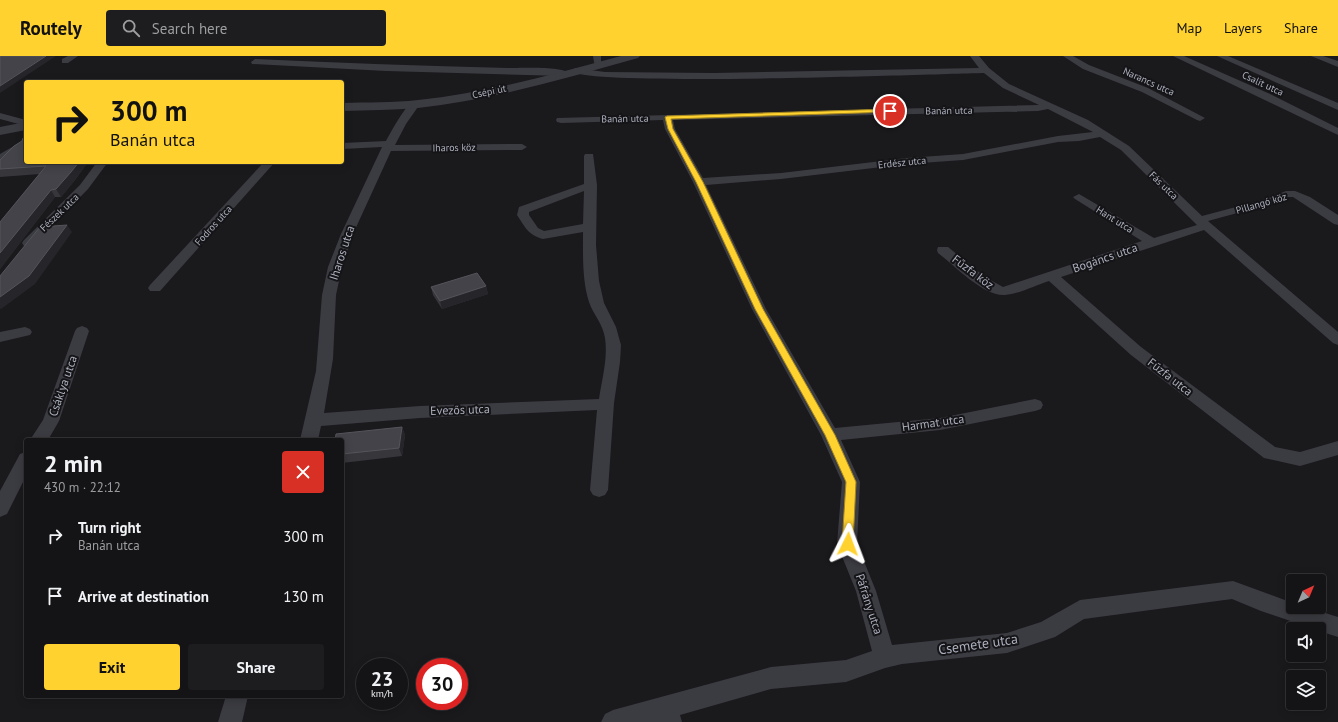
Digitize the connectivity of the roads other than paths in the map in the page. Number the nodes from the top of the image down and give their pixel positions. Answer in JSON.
{"nodes":[{"id":1,"x":74,"y":56,"type":"edge"},
{"id":2,"x":634,"y":56,"type":"edge"},
{"id":3,"x":974,"y":56,"type":"edge"},
{"id":4,"x":1067,"y":56,"type":"edge"},
{"id":5,"x":1177,"y":56,"type":"edge"},
{"id":6,"x":1221,"y":56,"type":"edge"},
{"id":7,"x":1315,"y":56,"type":"edge"},
{"id":8,"x":64,"y":61,"type":"dead end"},
{"id":9,"x":598,"y":61,"type":"edge"},
{"id":10,"x":255,"y":62,"type":"dead end"},
{"id":11,"x":1338,"y":64,"type":"edge"},
{"id":12,"x":986,"y":70,"type":"junction"},
{"id":13,"x":569,"y":72,"type":"junction"},
{"id":14,"x":415,"y":104,"type":"junction"},
{"id":15,"x":1049,"y":106,"type":"junction"},
{"id":16,"x":1336,"y":106,"type":"edge"},
{"id":17,"x":344,"y":107,"type":"edge"},
{"id":18,"x":1297,"y":111,"type":"junction"},
{"id":19,"x":0,"y":116,"type":"edge"},
{"id":20,"x":667,"y":117,"type":"junction"},
{"id":21,"x":1200,"y":118,"type":"dead end"},
{"id":22,"x":561,"y":120,"type":"dead end"},
{"id":23,"x":24,"y":124,"type":"edge"},
{"id":24,"x":24,"y":125,"type":"edge"},
{"id":25,"x":0,"y":131,"type":"edge"},
{"id":26,"x":1338,"y":132,"type":"edge"},
{"id":27,"x":1104,"y":133,"type":"junction"},
{"id":28,"x":24,"y":143,"type":"edge"},
{"id":29,"x":344,"y":146,"type":"edge"},
{"id":30,"x":388,"y":146,"type":"junction"},
{"id":31,"x":522,"y":147,"type":"dead end"},
{"id":32,"x":589,"y":156,"type":"dead end"},
{"id":33,"x":0,"y":159,"type":"edge"},
{"id":34,"x":101,"y":164,"type":"edge"},
{"id":35,"x":268,"y":164,"type":"edge"},
{"id":36,"x":699,"y":182,"type":"junction"},
{"id":37,"x":591,"y":185,"type":"junction"},
{"id":38,"x":1079,"y":197,"type":"dead end"},
{"id":39,"x":1338,"y":221,"type":"edge"},
{"id":40,"x":1203,"y":223,"type":"junction"},
{"id":41,"x":589,"y":227,"type":"junction"},
{"id":42,"x":1152,"y":242,"type":"junction"},
{"id":43,"x":944,"y":250,"type":"dead end"},
{"id":44,"x":20,"y":253,"type":"edge"},
{"id":45,"x":1052,"y":276,"type":"junction"},
{"id":46,"x":155,"y":288,"type":"dead end"},
{"id":47,"x":1004,"y":291,"type":"joint"},
{"id":48,"x":82,"y":331,"type":"dead end"},
{"id":49,"x":25,"y":332,"type":"dead end"},
{"id":50,"x":0,"y":337,"type":"edge"},
{"id":51,"x":1338,"y":340,"type":"edge"},
{"id":52,"x":606,"y":404,"type":"junction"},
{"id":53,"x":1035,"y":404,"type":"dead end"},
{"id":54,"x":314,"y":420,"type":"junction"},
{"id":55,"x":830,"y":435,"type":"junction"},
{"id":56,"x":40,"y":438,"type":"edge"},
{"id":57,"x":310,"y":438,"type":"edge"},
{"id":58,"x":1338,"y":448,"type":"edge"},
{"id":59,"x":24,"y":464,"type":"edge"},
{"id":60,"x":599,"y":490,"type":"dead end"},
{"id":61,"x":0,"y":509,"type":"edge"},
{"id":62,"x":1338,"y":627,"type":"edge"},
{"id":63,"x":886,"y":657,"type":"junction"},
{"id":64,"x":236,"y":698,"type":"edge"},
{"id":65,"x":668,"y":714,"type":"edge"},
{"id":66,"x":230,"y":722,"type":"edge"},
{"id":67,"x":613,"y":722,"type":"edge"}],
"edges":[{"from":1,"to":8,"type":"street"},
{"from":2,"to":9,"type":"street","name":"Csépi út"},
{"from":3,"to":12,"type":"street","name":"Fás utca"},
{"from":4,"to":21,"type":"street","name":"Narancs utca"},
{"from":5,"to":18,"type":"street","name":"Csalit utca"},
{"from":6,"to":16,"type":"street"},
{"from":7,"to":11,"type":"street"},
{"from":9,"to":13,"type":"street","name":"Csépi út"},
{"from":10,"to":13,"type":"street"},
{"from":12,"to":13,"type":"street"},
{"from":12,"to":15,"type":"street","name":"Fás utca"},
{"from":13,"to":14,"type":"street","name":"Csépi út"},
{"from":14,"to":17,"type":"street","name":"Csépi út"},
{"from":14,"to":30,"type":"street","name":"Iharos utca"},
{"from":15,"to":20,"type":"street","name":"Banán utca"},
{"from":15,"to":27,"type":"street","name":"Fás utca"},
{"from":16,"to":18,"type":"street"},
{"from":18,"to":26,"type":"street","name":"Csalit utca"},
{"from":19,"to":23,"type":"street"},
{"from":20,"to":22,"type":"street","name":"Banán utca"},
{"from":20,"to":36,"type":"street","name":"Páfrány utca"},
{"from":24,"to":25,"type":"street"},
{"from":27,"to":36,"type":"street","name":"Erdész utca"},
{"from":27,"to":40,"type":"street","name":"Fás utca"},
{"from":28,"to":33,"type":"street"},
{"from":29,"to":30,"type":"street"},
{"from":30,"to":31,"type":"street","name":"Iharos köz"},
{"from":30,"to":54,"type":"street","name":"Iharos utca"},
{"from":32,"to":37,"type":"street"},
{"from":34,"to":44,"type":"street","name":"Fészek utca"},
{"from":35,"to":46,"type":"street","name":"Fodros utca"},
{"from":36,"to":55,"type":"street","name":"Páfrány utca"},
{"from":37,"to":41,"type":"street"},
{"from":37,"to":41,"type":"street"},
{"from":38,"to":42,"type":"street","name":"Hant utca"},
{"from":39,"to":40,"type":"street","name":"Pillangó köz"},
{"from":40,"to":42,"type":"street","name":"Bogáncs utca"},
{"from":40,"to":51,"type":"street","name":"Fás utca"},
{"from":41,"to":52,"type":"street"},
{"from":42,"to":45,"type":"street","name":"Bogáncs utca"},
{"from":43,"to":47,"type":"street","name":"Fűzfa köz"},
{"from":45,"to":47,"type":"street","name":"Bogáncs utca"},
{"from":45,"to":58,"type":"street","name":"Fűzfa utca"},
{"from":48,"to":56,"type":"street","name":"Csáklya utca"},
{"from":49,"to":50,"type":"street"},
{"from":52,"to":54,"type":"street","name":"Evezős utca"},
{"from":52,"to":60,"type":"street"},
{"from":53,"to":55,"type":"street","name":"Harmat utca"},
{"from":54,"to":57,"type":"street","name":"Iharos utca"},
{"from":55,"to":63,"type":"street","name":"Páfrány utca"},
{"from":59,"to":61,"type":"street"},
{"from":62,"to":63,"type":"street","name":"Csemete utca"},
{"from":63,"to":65,"type":"street","name":"Csemete utca"},
{"from":64,"to":66,"type":"street"},
{"from":65,"to":67,"type":"street","name":"Csemete utca"}]}
